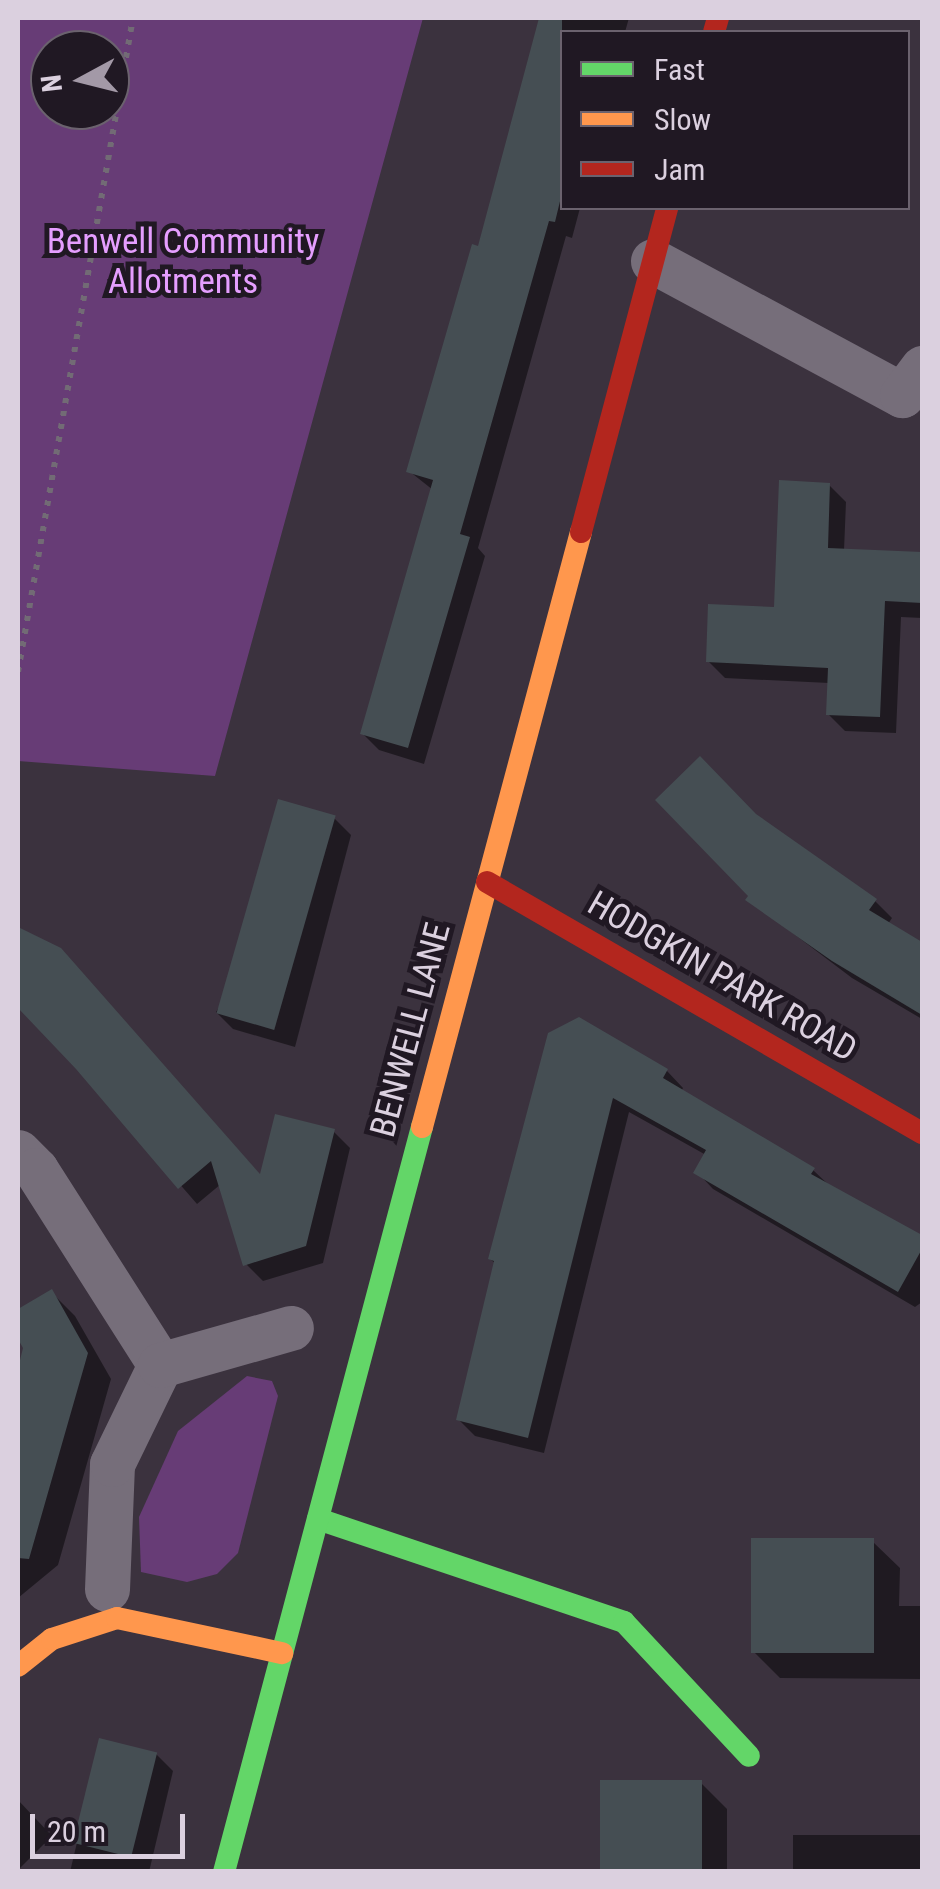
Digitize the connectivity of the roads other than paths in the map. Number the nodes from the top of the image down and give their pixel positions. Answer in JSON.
{"nodes":[{"id":1,"x":667,"y":210,"type":"edge"},
{"id":2,"x":653,"y":262,"type":"junction"},
{"id":3,"x":922,"y":368,"type":"edge"},
{"id":4,"x":487,"y":882,"type":"junction"},
{"id":5,"x":922,"y":1133,"type":"edge"},
{"id":6,"x":18,"y":1152,"type":"edge"},
{"id":7,"x":291,"y":1328,"type":"dead end"},
{"id":8,"x":160,"y":1365,"type":"junction"},
{"id":9,"x":318,"y":1518,"type":"junction"},
{"id":10,"x":107,"y":1589,"type":"dead end"},
{"id":11,"x":282,"y":1654,"type":"junction"},
{"id":12,"x":18,"y":1666,"type":"edge"},
{"id":13,"x":749,"y":1756,"type":"dead end"},
{"id":14,"x":224,"y":1872,"type":"edge"}],
"edges":[{"from":1,"to":2,"type":"main road","name":"BENWELL LANE"},
{"from":2,"to":3,"type":"street"},
{"from":2,"to":4,"type":"main road","name":"BENWELL LANE"},
{"from":4,"to":5,"type":"main road","name":"HODGKIN PARK ROAD"},
{"from":4,"to":9,"type":"main road","name":"BENWELL LANE"},
{"from":6,"to":8,"type":"street"},
{"from":7,"to":8,"type":"street"},
{"from":8,"to":10,"type":"street"},
{"from":9,"to":11,"type":"main road","name":"BENWELL LANE"},
{"from":9,"to":13,"type":"main road"},
{"from":11,"to":12,"type":"main road"},
{"from":11,"to":14,"type":"main road","name":"BENWELL LANE"}]}
